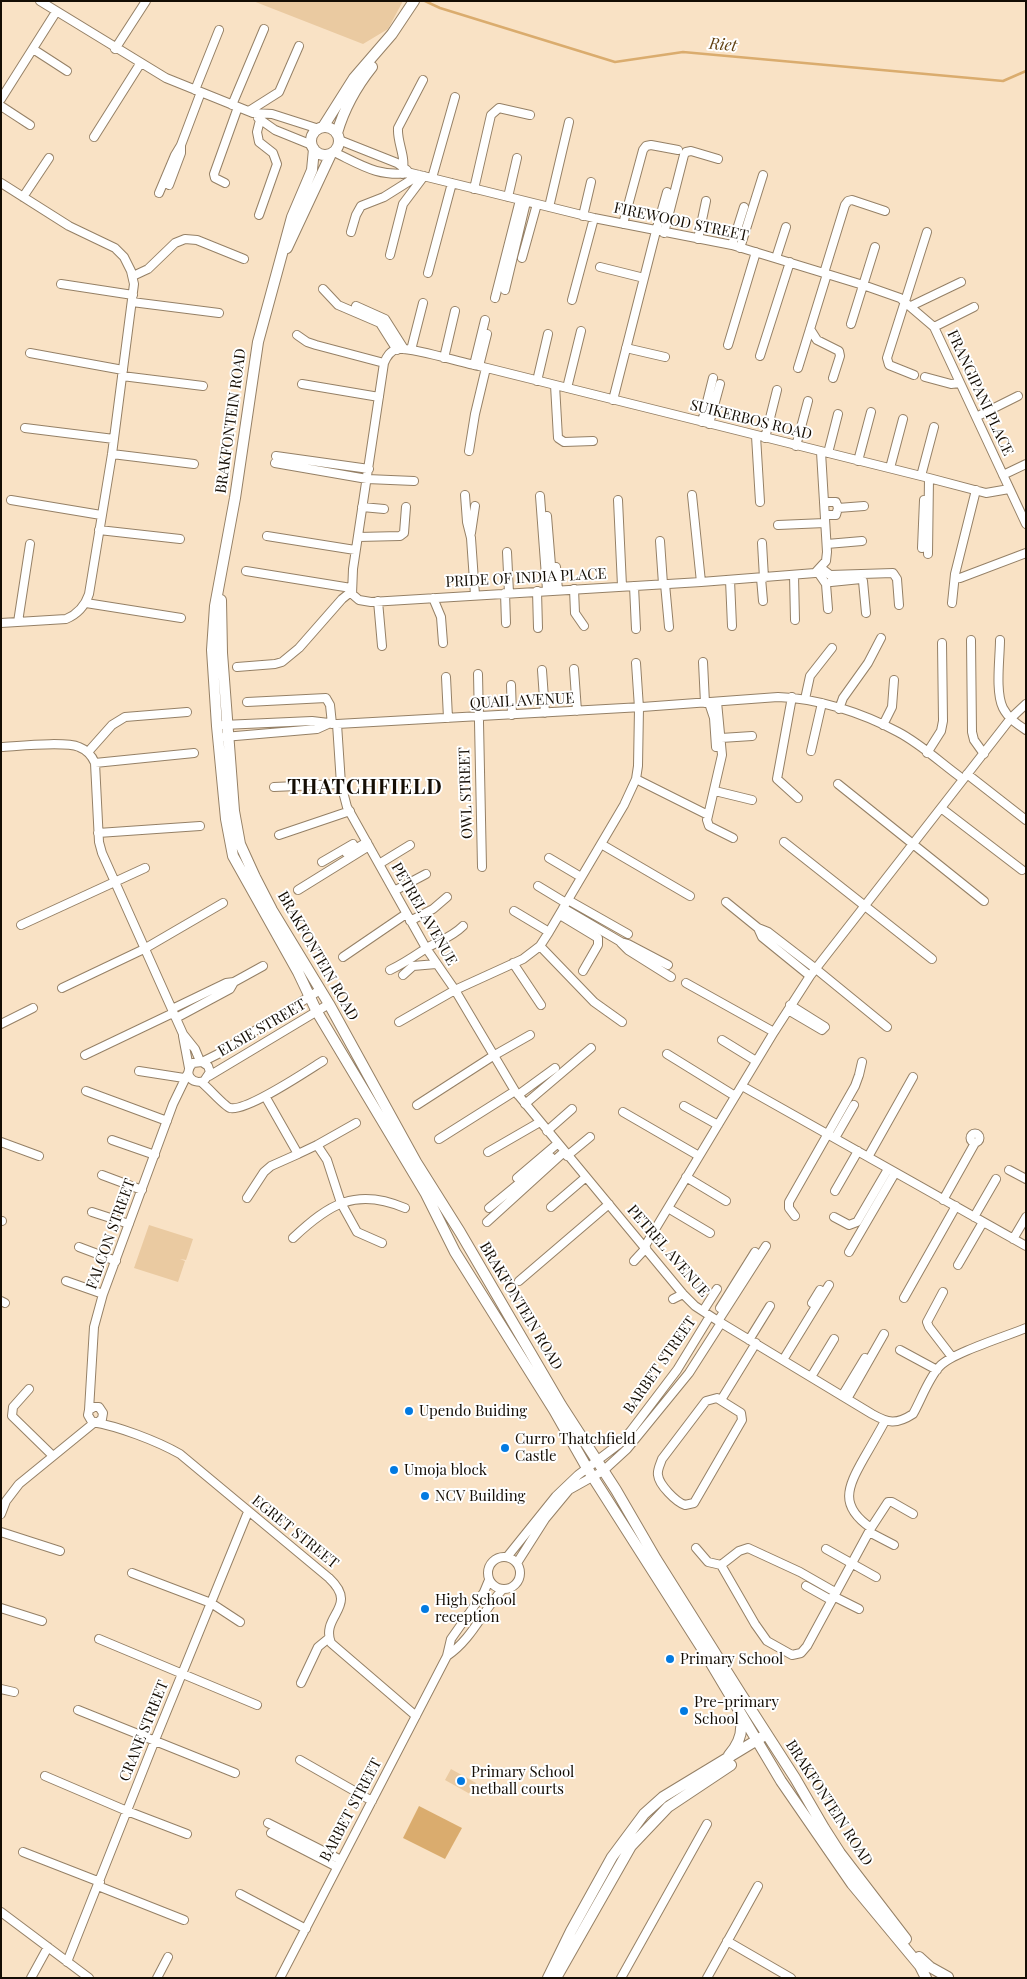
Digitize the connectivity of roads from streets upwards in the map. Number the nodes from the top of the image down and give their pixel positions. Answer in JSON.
{"nodes":[{"id":1,"x":40,"y":1,"type":"edge"},
{"id":2,"x":146,"y":1,"type":"edge"},
{"id":3,"x":414,"y":1,"type":"edge"},
{"id":4,"x":53,"y":7,"type":"edge"},
{"id":5,"x":264,"y":29,"type":"dead end"},
{"id":6,"x":219,"y":30,"type":"dead end"},
{"id":7,"x":394,"y":30,"type":"junction"},
{"id":8,"x":299,"y":46,"type":"dead end"},
{"id":9,"x":115,"y":49,"type":"junction"},
{"id":10,"x":33,"y":50,"type":"junction"},
{"id":11,"x":140,"y":64,"type":"junction"},
{"id":12,"x":67,"y":72,"type":"dead end"},
{"id":13,"x":423,"y":80,"type":"dead end"},
{"id":14,"x":198,"y":91,"type":"junction"},
{"id":15,"x":455,"y":97,"type":"dead end"},
{"id":16,"x":1,"y":99,"type":"edge"},
{"id":17,"x":1,"y":106,"type":"edge"},
{"id":18,"x":235,"y":106,"type":"junction"},
{"id":19,"x":251,"y":112,"type":"junction"},
{"id":20,"x":530,"y":114,"type":"dead end"},
{"id":21,"x":260,"y":120,"type":"junction"},
{"id":22,"x":289,"y":120,"type":"junction"},
{"id":23,"x":569,"y":122,"type":"dead end"},
{"id":24,"x":30,"y":125,"type":"dead end"},
{"id":25,"x":321,"y":128,"type":"junction"},
{"id":26,"x":283,"y":134,"type":"junction"},
{"id":27,"x":94,"y":137,"type":"dead end"},
{"id":28,"x":338,"y":137,"type":"junction"},
{"id":29,"x":181,"y":145,"type":"junction"},
{"id":30,"x":313,"y":147,"type":"junction"},
{"id":31,"x":678,"y":150,"type":"dead end"},
{"id":32,"x":332,"y":153,"type":"junction"},
{"id":33,"x":49,"y":158,"type":"dead end"},
{"id":34,"x":383,"y":158,"type":"junction"},
{"id":35,"x":517,"y":158,"type":"dead end"},
{"id":36,"x":718,"y":159,"type":"dead end"},
{"id":37,"x":378,"y":172,"type":"junction"},
{"id":38,"x":415,"y":174,"type":"junction"},
{"id":39,"x":763,"y":175,"type":"dead end"},
{"id":40,"x":591,"y":182,"type":"dead end"},
{"id":41,"x":1,"y":183,"type":"edge"},
{"id":42,"x":225,"y":183,"type":"dead end"},
{"id":43,"x":452,"y":183,"type":"junction"},
{"id":44,"x":169,"y":185,"type":"dead end"},
{"id":45,"x":474,"y":189,"type":"junction"},
{"id":46,"x":667,"y":192,"type":"dead end"},
{"id":47,"x":159,"y":193,"type":"dead end"},
{"id":48,"x":23,"y":197,"type":"junction"},
{"id":49,"x":508,"y":197,"type":"junction"},
{"id":50,"x":523,"y":201,"type":"junction"},
{"id":51,"x":706,"y":201,"type":"dead end"},
{"id":52,"x":537,"y":204,"type":"junction"},
{"id":53,"x":549,"y":207,"type":"junction"},
{"id":54,"x":744,"y":207,"type":"dead end"},
{"id":55,"x":885,"y":211,"type":"dead end"},
{"id":56,"x":259,"y":215,"type":"dead end"},
{"id":57,"x":584,"y":216,"type":"junction"},
{"id":58,"x":594,"y":218,"type":"junction"},
{"id":59,"x":624,"y":224,"type":"junction"},
{"id":60,"x":786,"y":227,"type":"dead end"},
{"id":61,"x":351,"y":232,"type":"dead end"},
{"id":62,"x":660,"y":232,"type":"junction"},
{"id":63,"x":926,"y":232,"type":"dead end"},
{"id":64,"x":698,"y":239,"type":"junction"},
{"id":65,"x":732,"y":245,"type":"junction"},
{"id":66,"x":875,"y":246,"type":"dead end"},
{"id":67,"x":740,"y":248,"type":"junction"},
{"id":68,"x":756,"y":252,"type":"junction"},
{"id":69,"x":390,"y":255,"type":"dead end"},
{"id":70,"x":522,"y":258,"type":"dead end"},
{"id":71,"x":776,"y":258,"type":"junction"},
{"id":72,"x":244,"y":259,"type":"dead end"},
{"id":73,"x":280,"y":261,"type":"junction"},
{"id":74,"x":790,"y":262,"type":"junction"},
{"id":75,"x":600,"y":267,"type":"dead end"},
{"id":76,"x":132,"y":273,"type":"junction"},
{"id":77,"x":428,"y":273,"type":"dead end"},
{"id":78,"x":825,"y":273,"type":"junction"},
{"id":79,"x":644,"y":278,"type":"junction"},
{"id":80,"x":960,"y":282,"type":"dead end"},
{"id":81,"x":61,"y":284,"type":"dead end"},
{"id":82,"x":863,"y":285,"type":"junction"},
{"id":83,"x":322,"y":289,"type":"dead end"},
{"id":84,"x":505,"y":290,"type":"dead end"},
{"id":85,"x":133,"y":298,"type":"junction"},
{"id":86,"x":495,"y":298,"type":"dead end"},
{"id":87,"x":572,"y":300,"type":"dead end"},
{"id":88,"x":423,"y":304,"type":"dead end"},
{"id":89,"x":908,"y":304,"type":"junction"},
{"id":90,"x":356,"y":306,"type":"dead end"},
{"id":91,"x":974,"y":308,"type":"dead end"},
{"id":92,"x":455,"y":311,"type":"dead end"},
{"id":93,"x":219,"y":314,"type":"dead end"},
{"id":94,"x":485,"y":320,"type":"dead end"},
{"id":95,"x":851,"y":324,"type":"dead end"},
{"id":96,"x":934,"y":327,"type":"junction"},
{"id":97,"x":810,"y":329,"type":"junction"},
{"id":98,"x":582,"y":331,"type":"dead end"},
{"id":99,"x":487,"y":334,"type":"dead end"},
{"id":100,"x":548,"y":334,"type":"dead end"},
{"id":101,"x":297,"y":335,"type":"dead end"},
{"id":102,"x":728,"y":345,"type":"dead end"},
{"id":103,"x":626,"y":348,"type":"junction"},
{"id":104,"x":404,"y":349,"type":"junction"},
{"id":105,"x":30,"y":352,"type":"dead end"},
{"id":106,"x":760,"y":356,"type":"dead end"},
{"id":107,"x":665,"y":357,"type":"dead end"},
{"id":108,"x":444,"y":358,"type":"junction"},
{"id":109,"x":385,"y":361,"type":"junction"},
{"id":110,"x":480,"y":367,"type":"junction"},
{"id":111,"x":798,"y":368,"type":"dead end"},
{"id":112,"x":123,"y":373,"type":"junction"},
{"id":113,"x":914,"y":375,"type":"dead end"},
{"id":114,"x":926,"y":377,"type":"dead end"},
{"id":115,"x":834,"y":378,"type":"dead end"},
{"id":116,"x":537,"y":381,"type":"junction"},
{"id":117,"x":717,"y":381,"type":"dead end"},
{"id":118,"x":960,"y":383,"type":"junction"},
{"id":119,"x":302,"y":384,"type":"dead end"},
{"id":120,"x":555,"y":385,"type":"junction"},
{"id":121,"x":203,"y":386,"type":"dead end"},
{"id":122,"x":567,"y":388,"type":"junction"},
{"id":123,"x":777,"y":390,"type":"dead end"},
{"id":124,"x":1018,"y":396,"type":"dead end"},
{"id":125,"x":379,"y":397,"type":"junction"},
{"id":126,"x":613,"y":400,"type":"junction"},
{"id":127,"x":808,"y":401,"type":"dead end"},
{"id":128,"x":871,"y":412,"type":"dead end"},
{"id":129,"x":838,"y":414,"type":"dead end"},
{"id":130,"x":976,"y":417,"type":"junction"},
{"id":131,"x":903,"y":419,"type":"dead end"},
{"id":132,"x":706,"y":423,"type":"junction"},
{"id":133,"x":934,"y":427,"type":"dead end"},
{"id":134,"x":26,"y":428,"type":"dead end"},
{"id":135,"x":756,"y":436,"type":"junction"},
{"id":136,"x":114,"y":438,"type":"junction"},
{"id":137,"x":765,"y":438,"type":"junction"},
{"id":138,"x":593,"y":441,"type":"dead end"},
{"id":139,"x":796,"y":446,"type":"junction"},
{"id":140,"x":469,"y":451,"type":"dead end"},
{"id":141,"x":824,"y":453,"type":"junction"},
{"id":142,"x":112,"y":454,"type":"junction"},
{"id":143,"x":858,"y":460,"type":"junction"},
{"id":144,"x":194,"y":464,"type":"dead end"},
{"id":145,"x":1026,"y":464,"type":"edge"},
{"id":146,"x":890,"y":468,"type":"junction"},
{"id":147,"x":369,"y":469,"type":"junction"},
{"id":148,"x":1003,"y":475,"type":"junction"},
{"id":149,"x":925,"y":477,"type":"junction"},
{"id":150,"x":367,"y":479,"type":"junction"},
{"id":151,"x":414,"y":481,"type":"dead end"},
{"id":152,"x":1009,"y":489,"type":"junction"},
{"id":153,"x":976,"y":490,"type":"junction"},
{"id":154,"x":465,"y":494,"type":"dead end"},
{"id":155,"x":692,"y":495,"type":"dead end"},
{"id":156,"x":540,"y":496,"type":"dead end"},
{"id":157,"x":11,"y":500,"type":"dead end"},
{"id":158,"x":618,"y":500,"type":"dead end"},
{"id":159,"x":760,"y":502,"type":"dead end"},
{"id":160,"x":825,"y":502,"type":"junction"},
{"id":161,"x":476,"y":506,"type":"dead end"},
{"id":162,"x":864,"y":506,"type":"dead end"},
{"id":163,"x":362,"y":507,"type":"junction"},
{"id":164,"x":406,"y":507,"type":"dead end"},
{"id":165,"x":838,"y":508,"type":"junction"},
{"id":166,"x":384,"y":509,"type":"dead end"},
{"id":167,"x":101,"y":515,"type":"junction"},
{"id":168,"x":547,"y":516,"type":"dead end"},
{"id":169,"x":825,"y":522,"type":"junction"},
{"id":170,"x":1026,"y":524,"type":"edge"},
{"id":171,"x":779,"y":528,"type":"dead end"},
{"id":172,"x":99,"y":530,"type":"junction"},
{"id":173,"x":268,"y":536,"type":"dead end"},
{"id":174,"x":358,"y":537,"type":"junction"},
{"id":175,"x":471,"y":538,"type":"junction"},
{"id":176,"x":180,"y":539,"type":"dead end"},
{"id":177,"x":554,"y":540,"type":"dead end"},
{"id":178,"x":660,"y":541,"type":"dead end"},
{"id":179,"x":862,"y":541,"type":"dead end"},
{"id":180,"x":762,"y":543,"type":"dead end"},
{"id":181,"x":30,"y":544,"type":"dead end"},
{"id":182,"x":827,"y":544,"type":"junction"},
{"id":183,"x":355,"y":550,"type":"junction"},
{"id":184,"x":925,"y":551,"type":"dead end"},
{"id":185,"x":506,"y":552,"type":"dead end"},
{"id":186,"x":1026,"y":553,"type":"edge"},
{"id":187,"x":1026,"y":558,"type":"edge"},
{"id":188,"x":819,"y":570,"type":"junction"},
{"id":189,"x":246,"y":571,"type":"dead end"},
{"id":190,"x":985,"y":574,"type":"dead end"},
{"id":191,"x":794,"y":575,"type":"junction"},
{"id":192,"x":763,"y":578,"type":"junction"},
{"id":193,"x":960,"y":578,"type":"dead end"},
{"id":194,"x":831,"y":579,"type":"junction"},
{"id":195,"x":730,"y":580,"type":"junction"},
{"id":196,"x":701,"y":582,"type":"junction"},
{"id":197,"x":666,"y":584,"type":"junction"},
{"id":198,"x":622,"y":586,"type":"junction"},
{"id":199,"x":634,"y":586,"type":"junction"},
{"id":200,"x":220,"y":587,"type":"junction"},
{"id":201,"x":574,"y":589,"type":"junction"},
{"id":202,"x":352,"y":590,"type":"junction"},
{"id":203,"x":553,"y":590,"type":"junction"},
{"id":204,"x":537,"y":591,"type":"junction"},
{"id":205,"x":507,"y":593,"type":"junction"},
{"id":206,"x":475,"y":595,"type":"junction"},
{"id":207,"x":434,"y":598,"type":"junction"},
{"id":208,"x":378,"y":601,"type":"junction"},
{"id":209,"x":763,"y":601,"type":"dead end"},
{"id":210,"x":86,"y":603,"type":"junction"},
{"id":211,"x":952,"y":603,"type":"dead end"},
{"id":212,"x":899,"y":605,"type":"dead end"},
{"id":213,"x":866,"y":613,"type":"dead end"},
{"id":214,"x":672,"y":616,"type":"dead end"},
{"id":215,"x":181,"y":618,"type":"dead end"},
{"id":216,"x":795,"y":620,"type":"dead end"},
{"id":217,"x":18,"y":622,"type":"junction"},
{"id":218,"x":1,"y":623,"type":"edge"},
{"id":219,"x":506,"y":623,"type":"dead end"},
{"id":220,"x":584,"y":626,"type":"dead end"},
{"id":221,"x":732,"y":626,"type":"dead end"},
{"id":222,"x":668,"y":627,"type":"dead end"},
{"id":223,"x":538,"y":628,"type":"dead end"},
{"id":224,"x":636,"y":629,"type":"dead end"},
{"id":225,"x":881,"y":638,"type":"dead end"},
{"id":226,"x":971,"y":640,"type":"dead end"},
{"id":227,"x":1000,"y":640,"type":"dead end"},
{"id":228,"x":942,"y":642,"type":"dead end"},
{"id":229,"x":443,"y":643,"type":"dead end"},
{"id":230,"x":382,"y":646,"type":"dead end"},
{"id":231,"x":832,"y":648,"type":"dead end"},
{"id":232,"x":703,"y":662,"type":"dead end"},
{"id":233,"x":636,"y":664,"type":"dead end"},
{"id":234,"x":238,"y":667,"type":"dead end"},
{"id":235,"x":574,"y":669,"type":"dead end"},
{"id":236,"x":542,"y":670,"type":"dead end"},
{"id":237,"x":478,"y":674,"type":"dead end"},
{"id":238,"x":446,"y":677,"type":"dead end"},
{"id":239,"x":894,"y":680,"type":"dead end"},
{"id":240,"x":511,"y":685,"type":"dead end"},
{"id":241,"x":792,"y":697,"type":"junction"},
{"id":242,"x":805,"y":699,"type":"junction"},
{"id":243,"x":247,"y":702,"type":"dead end"},
{"id":244,"x":710,"y":702,"type":"junction"},
{"id":245,"x":822,"y":703,"type":"junction"},
{"id":246,"x":1026,"y":704,"type":"edge"},
{"id":247,"x":639,"y":708,"type":"junction"},
{"id":248,"x":839,"y":709,"type":"junction"},
{"id":249,"x":577,"y":711,"type":"junction"},
{"id":250,"x":187,"y":712,"type":"dead end"},
{"id":251,"x":545,"y":713,"type":"junction"},
{"id":252,"x":512,"y":715,"type":"junction"},
{"id":253,"x":478,"y":717,"type":"junction"},
{"id":254,"x":448,"y":718,"type":"junction"},
{"id":255,"x":1011,"y":718,"type":"junction"},
{"id":256,"x":286,"y":722,"type":"junction"},
{"id":257,"x":332,"y":724,"type":"junction"},
{"id":258,"x":229,"y":725,"type":"junction"},
{"id":259,"x":883,"y":725,"type":"junction"},
{"id":260,"x":217,"y":726,"type":"junction"},
{"id":261,"x":1026,"y":730,"type":"edge"},
{"id":262,"x":285,"y":731,"type":"junction"},
{"id":263,"x":752,"y":736,"type":"dead end"},
{"id":264,"x":229,"y":737,"type":"junction"},
{"id":265,"x":218,"y":738,"type":"junction"},
{"id":266,"x":721,"y":738,"type":"junction"},
{"id":267,"x":1,"y":747,"type":"edge"},
{"id":268,"x":716,"y":747,"type":"dead end"},
{"id":269,"x":811,"y":751,"type":"dead end"},
{"id":270,"x":88,"y":752,"type":"junction"},
{"id":271,"x":194,"y":753,"type":"dead end"},
{"id":272,"x":927,"y":753,"type":"junction"},
{"id":273,"x":984,"y":754,"type":"junction"},
{"id":274,"x":95,"y":763,"type":"junction"},
{"id":275,"x":965,"y":776,"type":"junction"},
{"id":276,"x":636,"y":779,"type":"junction"},
{"id":277,"x":341,"y":784,"type":"junction"},
{"id":278,"x":838,"y":784,"type":"dead end"},
{"id":279,"x":274,"y":787,"type":"dead end"},
{"id":280,"x":715,"y":792,"type":"junction"},
{"id":281,"x":798,"y":798,"type":"dead end"},
{"id":282,"x":752,"y":800,"type":"dead end"},
{"id":283,"x":941,"y":808,"type":"junction"},
{"id":284,"x":350,"y":812,"type":"junction"},
{"id":285,"x":708,"y":816,"type":"junction"},
{"id":286,"x":1026,"y":820,"type":"edge"},
{"id":287,"x":200,"y":826,"type":"dead end"},
{"id":288,"x":98,"y":833,"type":"junction"},
{"id":289,"x":278,"y":834,"type":"dead end"},
{"id":290,"x":733,"y":838,"type":"dead end"},
{"id":291,"x":367,"y":842,"type":"junction"},
{"id":292,"x":784,"y":842,"type":"dead end"},
{"id":293,"x":601,"y":844,"type":"junction"},
{"id":294,"x":913,"y":844,"type":"junction"},
{"id":295,"x":410,"y":845,"type":"dead end"},
{"id":296,"x":549,"y":858,"type":"dead end"},
{"id":297,"x":322,"y":862,"type":"dead end"},
{"id":298,"x":379,"y":864,"type":"junction"},
{"id":299,"x":482,"y":867,"type":"dead end"},
{"id":300,"x":145,"y":868,"type":"dead end"},
{"id":301,"x":1022,"y":870,"type":"dead end"},
{"id":302,"x":426,"y":874,"type":"dead end"},
{"id":303,"x":309,"y":877,"type":"dead end"},
{"id":304,"x":581,"y":877,"type":"junction"},
{"id":305,"x":114,"y":882,"type":"junction"},
{"id":306,"x":538,"y":886,"type":"dead end"},
{"id":307,"x":298,"y":890,"type":"dead end"},
{"id":308,"x":394,"y":891,"type":"junction"},
{"id":309,"x":690,"y":896,"type":"dead end"},
{"id":310,"x":447,"y":897,"type":"dead end"},
{"id":311,"x":984,"y":901,"type":"dead end"},
{"id":312,"x":726,"y":902,"type":"dead end"},
{"id":313,"x":223,"y":903,"type":"dead end"},
{"id":314,"x":564,"y":906,"type":"junction"},
{"id":315,"x":864,"y":906,"type":"junction"},
{"id":316,"x":514,"y":911,"type":"dead end"},
{"id":317,"x":408,"y":917,"type":"junction"},
{"id":318,"x":21,"y":925,"type":"dead end"},
{"id":319,"x":463,"y":926,"type":"dead end"},
{"id":320,"x":549,"y":932,"type":"junction"},
{"id":321,"x":628,"y":934,"type":"dead end"},
{"id":322,"x":621,"y":942,"type":"junction"},
{"id":323,"x":540,"y":946,"type":"junction"},
{"id":324,"x":426,"y":948,"type":"junction"},
{"id":325,"x":144,"y":949,"type":"junction"},
{"id":326,"x":343,"y":957,"type":"dead end"},
{"id":327,"x":794,"y":957,"type":"junction"},
{"id":328,"x":932,"y":959,"type":"dead end"},
{"id":329,"x":513,"y":963,"type":"junction"},
{"id":330,"x":436,"y":964,"type":"junction"},
{"id":331,"x":668,"y":965,"type":"dead end"},
{"id":332,"x":263,"y":966,"type":"dead end"},
{"id":333,"x":816,"y":969,"type":"junction"},
{"id":334,"x":390,"y":970,"type":"dead end"},
{"id":335,"x":582,"y":970,"type":"dead end"},
{"id":336,"x":403,"y":975,"type":"dead end"},
{"id":337,"x":810,"y":976,"type":"junction"},
{"id":338,"x":671,"y":977,"type":"dead end"},
{"id":339,"x":686,"y":982,"type":"dead end"},
{"id":340,"x":62,"y":988,"type":"dead end"},
{"id":341,"x":320,"y":990,"type":"junction"},
{"id":342,"x":455,"y":990,"type":"junction"},
{"id":343,"x":309,"y":997,"type":"junction"},
{"id":344,"x":329,"y":1004,"type":"junction"},
{"id":345,"x":541,"y":1005,"type":"dead end"},
{"id":346,"x":33,"y":1008,"type":"dead end"},
{"id":347,"x":789,"y":1008,"type":"junction"},
{"id":348,"x":317,"y":1012,"type":"junction"},
{"id":349,"x":173,"y":1013,"type":"junction"},
{"id":350,"x":806,"y":1018,"type":"dead end"},
{"id":351,"x":399,"y":1022,"type":"dead end"},
{"id":352,"x":622,"y":1022,"type":"dead end"},
{"id":353,"x":1,"y":1024,"type":"edge"},
{"id":354,"x":887,"y":1027,"type":"dead end"},
{"id":355,"x":774,"y":1032,"type":"junction"},
{"id":356,"x":183,"y":1034,"type":"junction"},
{"id":357,"x":530,"y":1036,"type":"dead end"},
{"id":358,"x":722,"y":1040,"type":"dead end"},
{"id":359,"x":591,"y":1048,"type":"dead end"},
{"id":360,"x":667,"y":1054,"type":"dead end"},
{"id":361,"x":85,"y":1055,"type":"dead end"},
{"id":362,"x":493,"y":1056,"type":"junction"},
{"id":363,"x":201,"y":1061,"type":"junction"},
{"id":364,"x":323,"y":1061,"type":"dead end"},
{"id":365,"x":756,"y":1061,"type":"junction"},
{"id":366,"x":862,"y":1062,"type":"dead end"},
{"id":367,"x":555,"y":1068,"type":"dead end"},
{"id":368,"x":139,"y":1070,"type":"dead end"},
{"id":369,"x":187,"y":1073,"type":"junction"},
{"id":370,"x":913,"y":1077,"type":"dead end"},
{"id":371,"x":204,"y":1080,"type":"junction"},
{"id":372,"x":742,"y":1086,"type":"junction"},
{"id":373,"x":180,"y":1090,"type":"junction"},
{"id":374,"x":86,"y":1091,"type":"dead end"},
{"id":375,"x":517,"y":1093,"type":"junction"},
{"id":376,"x":265,"y":1096,"type":"junction"},
{"id":377,"x":735,"y":1096,"type":"junction"},
{"id":378,"x":97,"y":1100,"type":"dead end"},
{"id":379,"x":525,"y":1104,"type":"junction"},
{"id":380,"x":417,"y":1105,"type":"dead end"},
{"id":381,"x":684,"y":1106,"type":"dead end"},
{"id":382,"x":854,"y":1106,"type":"dead end"},
{"id":383,"x":572,"y":1109,"type":"dead end"},
{"id":384,"x":623,"y":1112,"type":"dead end"},
{"id":385,"x":540,"y":1122,"type":"junction"},
{"id":386,"x":166,"y":1123,"type":"junction"},
{"id":387,"x":356,"y":1123,"type":"dead end"},
{"id":388,"x":718,"y":1125,"type":"junction"},
{"id":389,"x":547,"y":1130,"type":"junction"},
{"id":390,"x":827,"y":1133,"type":"junction"},
{"id":391,"x":590,"y":1137,"type":"dead end"},
{"id":392,"x":835,"y":1138,"type":"junction"},
{"id":393,"x":439,"y":1139,"type":"dead end"},
{"id":394,"x":112,"y":1140,"type":"dead end"},
{"id":395,"x":1,"y":1142,"type":"edge"},
{"id":396,"x":973,"y":1142,"type":"dead end"},
{"id":397,"x":317,"y":1145,"type":"junction"},
{"id":398,"x":563,"y":1150,"type":"junction"},
{"id":399,"x":858,"y":1151,"type":"junction"},
{"id":400,"x":488,"y":1152,"type":"dead end"},
{"id":401,"x":155,"y":1154,"type":"junction"},
{"id":402,"x":298,"y":1154,"type":"junction"},
{"id":403,"x":39,"y":1156,"type":"dead end"},
{"id":404,"x":699,"y":1156,"type":"junction"},
{"id":405,"x":868,"y":1157,"type":"junction"},
{"id":406,"x":1009,"y":1170,"type":"dead end"},
{"id":407,"x":892,"y":1171,"type":"junction"},
{"id":408,"x":102,"y":1175,"type":"dead end"},
{"id":409,"x":586,"y":1177,"type":"junction"},
{"id":410,"x":686,"y":1177,"type":"junction"},
{"id":411,"x":517,"y":1178,"type":"dead end"},
{"id":412,"x":996,"y":1179,"type":"dead end"},
{"id":413,"x":1026,"y":1179,"type":"edge"},
{"id":414,"x":142,"y":1190,"type":"junction"},
{"id":415,"x":834,"y":1191,"type":"dead end"},
{"id":416,"x":247,"y":1198,"type":"dead end"},
{"id":417,"x":941,"y":1198,"type":"junction"},
{"id":418,"x":726,"y":1201,"type":"dead end"},
{"id":419,"x":341,"y":1202,"type":"junction"},
{"id":420,"x":609,"y":1204,"type":"junction"},
{"id":421,"x":956,"y":1206,"type":"junction"},
{"id":422,"x":550,"y":1207,"type":"dead end"},
{"id":423,"x":405,"y":1208,"type":"dead end"},
{"id":424,"x":489,"y":1208,"type":"dead end"},
{"id":425,"x":668,"y":1208,"type":"junction"},
{"id":426,"x":92,"y":1212,"type":"dead end"},
{"id":427,"x":794,"y":1216,"type":"dead end"},
{"id":428,"x":834,"y":1217,"type":"dead end"},
{"id":429,"x":974,"y":1217,"type":"junction"},
{"id":430,"x":1026,"y":1217,"type":"edge"},
{"id":431,"x":487,"y":1222,"type":"dead end"},
{"id":432,"x":983,"y":1222,"type":"junction"},
{"id":433,"x":129,"y":1224,"type":"junction"},
{"id":434,"x":710,"y":1233,"type":"dead end"},
{"id":435,"x":293,"y":1238,"type":"dead end"},
{"id":436,"x":1013,"y":1239,"type":"junction"},
{"id":437,"x":382,"y":1243,"type":"dead end"},
{"id":438,"x":766,"y":1246,"type":"dead end"},
{"id":439,"x":1026,"y":1246,"type":"edge"},
{"id":440,"x":79,"y":1247,"type":"dead end"},
{"id":441,"x":645,"y":1247,"type":"junction"},
{"id":442,"x":755,"y":1252,"type":"dead end"},
{"id":443,"x":849,"y":1252,"type":"dead end"},
{"id":444,"x":116,"y":1261,"type":"junction"},
{"id":445,"x":634,"y":1261,"type":"dead end"},
{"id":446,"x":958,"y":1265,"type":"dead end"},
{"id":447,"x":66,"y":1281,"type":"dead end"},
{"id":448,"x":519,"y":1281,"type":"dead end"},
{"id":449,"x":829,"y":1285,"type":"dead end"},
{"id":450,"x":717,"y":1289,"type":"dead end"},
{"id":451,"x":820,"y":1290,"type":"dead end"},
{"id":452,"x":943,"y":1292,"type":"dead end"},
{"id":453,"x":103,"y":1294,"type":"junction"},
{"id":454,"x":683,"y":1294,"type":"junction"},
{"id":455,"x":673,"y":1298,"type":"dead end"},
{"id":456,"x":904,"y":1298,"type":"dead end"},
{"id":457,"x":770,"y":1306,"type":"dead end"},
{"id":458,"x":703,"y":1311,"type":"junction"},
{"id":459,"x":716,"y":1320,"type":"junction"},
{"id":460,"x":1026,"y":1328,"type":"edge"},
{"id":461,"x":884,"y":1334,"type":"dead end"},
{"id":462,"x":834,"y":1339,"type":"dead end"},
{"id":463,"x":752,"y":1342,"type":"junction"},
{"id":464,"x":900,"y":1350,"type":"dead end"},
{"id":465,"x":952,"y":1357,"type":"junction"},
{"id":466,"x":865,"y":1358,"type":"dead end"},
{"id":467,"x":781,"y":1359,"type":"junction"},
{"id":468,"x":682,"y":1362,"type":"junction"},
{"id":469,"x":692,"y":1368,"type":"junction"},
{"id":470,"x":937,"y":1370,"type":"junction"},
{"id":471,"x":811,"y":1377,"type":"junction"},
{"id":472,"x":28,"y":1389,"type":"dead end"},
{"id":473,"x":91,"y":1391,"type":"junction"},
{"id":474,"x":845,"y":1397,"type":"junction"},
{"id":475,"x":721,"y":1400,"type":"junction"},
{"id":476,"x":101,"y":1410,"type":"junction"},
{"id":477,"x":88,"y":1414,"type":"junction"},
{"id":478,"x":885,"y":1421,"type":"junction"},
{"id":479,"x":97,"y":1422,"type":"junction"},
{"id":480,"x":114,"y":1427,"type":"junction"},
{"id":481,"x":79,"y":1434,"type":"junction"},
{"id":482,"x":53,"y":1456,"type":"junction"},
{"id":483,"x":600,"y":1466,"type":"junction"},
{"id":484,"x":590,"y":1473,"type":"junction"},
{"id":485,"x":4,"y":1500,"type":"edge"},
{"id":486,"x":248,"y":1512,"type":"junction"},
{"id":487,"x":1,"y":1514,"type":"edge"},
{"id":488,"x":912,"y":1514,"type":"dead end"},
{"id":489,"x":870,"y":1530,"type":"junction"},
{"id":490,"x":1,"y":1532,"type":"edge"},
{"id":491,"x":894,"y":1545,"type":"dead end"},
{"id":492,"x":696,"y":1548,"type":"dead end"},
{"id":493,"x":826,"y":1550,"type":"dead end"},
{"id":494,"x":60,"y":1551,"type":"dead end"},
{"id":495,"x":507,"y":1557,"type":"junction"},
{"id":496,"x":517,"y":1563,"type":"junction"},
{"id":497,"x":721,"y":1564,"type":"junction"},
{"id":498,"x":851,"y":1564,"type":"junction"},
{"id":499,"x":132,"y":1573,"type":"dead end"},
{"id":500,"x":876,"y":1577,"type":"dead end"},
{"id":501,"x":489,"y":1580,"type":"junction"},
{"id":502,"x":806,"y":1586,"type":"dead end"},
{"id":503,"x":502,"y":1590,"type":"junction"},
{"id":504,"x":833,"y":1596,"type":"junction"},
{"id":505,"x":211,"y":1602,"type":"junction"},
{"id":506,"x":1,"y":1608,"type":"edge"},
{"id":507,"x":859,"y":1609,"type":"dead end"},
{"id":508,"x":42,"y":1621,"type":"dead end"},
{"id":509,"x":240,"y":1622,"type":"dead end"},
{"id":510,"x":329,"y":1638,"type":"junction"},
{"id":511,"x":99,"y":1640,"type":"dead end"},
{"id":512,"x":447,"y":1656,"type":"junction"},
{"id":513,"x":182,"y":1673,"type":"junction"},
{"id":514,"x":301,"y":1683,"type":"dead end"},
{"id":515,"x":1,"y":1688,"type":"edge"},
{"id":516,"x":14,"y":1692,"type":"dead end"},
{"id":517,"x":732,"y":1698,"type":"junction"},
{"id":518,"x":257,"y":1705,"type":"dead end"},
{"id":519,"x":78,"y":1710,"type":"dead end"},
{"id":520,"x":416,"y":1716,"type":"junction"},
{"id":521,"x":769,"y":1737,"type":"junction"},
{"id":522,"x":155,"y":1740,"type":"junction"},
{"id":523,"x":758,"y":1743,"type":"junction"},
{"id":524,"x":300,"y":1760,"type":"dead end"},
{"id":525,"x":722,"y":1763,"type":"junction"},
{"id":526,"x":234,"y":1773,"type":"dead end"},
{"id":527,"x":45,"y":1776,"type":"dead end"},
{"id":528,"x":372,"y":1801,"type":"junction"},
{"id":529,"x":127,"y":1811,"type":"junction"},
{"id":530,"x":268,"y":1823,"type":"dead end"},
{"id":531,"x":707,"y":1824,"type":"dead end"},
{"id":532,"x":271,"y":1833,"type":"dead end"},
{"id":533,"x":187,"y":1834,"type":"dead end"},
{"id":534,"x":23,"y":1852,"type":"dead end"},
{"id":535,"x":339,"y":1863,"type":"junction"},
{"id":536,"x":845,"y":1867,"type":"junction"},
{"id":537,"x":99,"y":1884,"type":"junction"},
{"id":538,"x":758,"y":1886,"type":"dead end"},
{"id":539,"x":240,"y":1894,"type":"dead end"},
{"id":540,"x":1,"y":1912,"type":"edge"},
{"id":541,"x":184,"y":1920,"type":"dead end"},
{"id":542,"x":306,"y":1929,"type":"junction"},
{"id":543,"x":727,"y":1941,"type":"junction"},
{"id":544,"x":48,"y":1947,"type":"junction"},
{"id":545,"x":168,"y":1957,"type":"dead end"},
{"id":546,"x":67,"y":1962,"type":"junction"},
{"id":547,"x":946,"y":1977,"type":"edge"},
{"id":548,"x":32,"y":1978,"type":"edge"},
{"id":549,"x":89,"y":1978,"type":"edge"},
{"id":550,"x":157,"y":1978,"type":"edge"},
{"id":551,"x":280,"y":1978,"type":"edge"},
{"id":552,"x":548,"y":1978,"type":"edge"},
{"id":553,"x":556,"y":1978,"type":"edge"},
{"id":554,"x":621,"y":1978,"type":"edge"},
{"id":555,"x":707,"y":1978,"type":"edge"},
{"id":556,"x":791,"y":1978,"type":"edge"},
{"id":557,"x":926,"y":1978,"type":"edge"}],
"edges":[{"from":1,"to":4,"type":"street"},
{"from":2,"to":9,"type":"street"},
{"from":3,"to":7,"type":"street"},
{"from":4,"to":9,"type":"street"},
{"from":4,"to":10,"type":"street"},
{"from":5,"to":18,"type":"street"},
{"from":6,"to":14,"type":"street"},
{"from":7,"to":25,"type":"street"},
{"from":7,"to":28,"type":"street"},
{"from":8,"to":19,"type":"street"},
{"from":9,"to":11,"type":"street"},
{"from":10,"to":12,"type":"street"},
{"from":10,"to":16,"type":"street"},
{"from":11,"to":14,"type":"street"},
{"from":11,"to":27,"type":"street"},
{"from":13,"to":38,"type":"street"},
{"from":14,"to":18,"type":"street"},
{"from":14,"to":29,"type":"street"},
{"from":15,"to":38,"type":"street"},
{"from":17,"to":24,"type":"street"},
{"from":18,"to":19,"type":"street"},
{"from":18,"to":42,"type":"street"},
{"from":19,"to":21,"type":"street"},
{"from":19,"to":22,"type":"street"},
{"from":20,"to":45,"type":"street"},
{"from":21,"to":26,"type":"street"},
{"from":21,"to":56,"type":"street"},
{"from":22,"to":25,"type":"street"},
{"from":22,"to":26,"type":"street"},
{"from":23,"to":53,"type":"street"},
{"from":25,"to":28,"type":"street"},
{"from":25,"to":30,"type":"street"},
{"from":26,"to":30,"type":"street"},
{"from":28,"to":32,"type":"street"},
{"from":28,"to":34,"type":"street","name":"FIREWOOD STREET"},
{"from":29,"to":44,"type":"street"},
{"from":29,"to":47,"type":"street"},
{"from":30,"to":32,"type":"street"},
{"from":30,"to":73,"type":"street","name":"BRAKFONTEIN ROAD"},
{"from":31,"to":59,"type":"street"},
{"from":32,"to":37,"type":"street","name":"FIREWOOD STREET"},
{"from":32,"to":73,"type":"street","name":"BRAKFONTEIN ROAD"},
{"from":33,"to":48,"type":"street"},
{"from":34,"to":37,"type":"street"},
{"from":34,"to":38,"type":"street","name":"FIREWOOD STREET"},
{"from":35,"to":49,"type":"street"},
{"from":36,"to":62,"type":"street"},
{"from":37,"to":38,"type":"street","name":"FIREWOOD STREET"},
{"from":38,"to":43,"type":"street","name":"FIREWOOD STREET"},
{"from":38,"to":61,"type":"street"},
{"from":38,"to":69,"type":"street"},
{"from":39,"to":67,"type":"street"},
{"from":40,"to":57,"type":"street"},
{"from":41,"to":48,"type":"street"},
{"from":43,"to":45,"type":"street","name":"FIREWOOD STREET"},
{"from":43,"to":77,"type":"street"},
{"from":45,"to":49,"type":"street","name":"FIREWOOD STREET"},
{"from":46,"to":62,"type":"street"},
{"from":48,"to":76,"type":"street"},
{"from":49,"to":50,"type":"street","name":"FIREWOOD STREET"},
{"from":50,"to":52,"type":"street","name":"FIREWOOD STREET"},
{"from":50,"to":84,"type":"street"},
{"from":50,"to":86,"type":"street"},
{"from":51,"to":64,"type":"street"},
{"from":52,"to":53,"type":"street","name":"FIREWOOD STREET"},
{"from":52,"to":70,"type":"street"},
{"from":53,"to":57,"type":"street","name":"FIREWOOD STREET"},
{"from":54,"to":65,"type":"street"},
{"from":55,"to":78,"type":"street"},
{"from":57,"to":58,"type":"street","name":"FIREWOOD STREET"},
{"from":58,"to":59,"type":"street","name":"FIREWOOD STREET"},
{"from":58,"to":87,"type":"street"},
{"from":59,"to":62,"type":"street","name":"FIREWOOD STREET"},
{"from":60,"to":71,"type":"street"},
{"from":62,"to":64,"type":"street","name":"FIREWOOD STREET"},
{"from":62,"to":79,"type":"street"},
{"from":63,"to":89,"type":"street"},
{"from":64,"to":65,"type":"street","name":"FIREWOOD STREET"},
{"from":65,"to":67,"type":"street","name":"FIREWOOD STREET"},
{"from":66,"to":82,"type":"street"},
{"from":67,"to":68,"type":"street","name":"FIREWOOD STREET"},
{"from":68,"to":71,"type":"street","name":"FIREWOOD STREET"},
{"from":68,"to":102,"type":"street"},
{"from":71,"to":74,"type":"street","name":"FIREWOOD STREET"},
{"from":72,"to":76,"type":"street"},
{"from":73,"to":200,"type":"street","name":"BRAKFONTEIN ROAD"},
{"from":74,"to":78,"type":"street","name":"FIREWOOD STREET"},
{"from":74,"to":106,"type":"street"},
{"from":75,"to":79,"type":"street"},
{"from":76,"to":85,"type":"street"},
{"from":78,"to":82,"type":"street","name":"FIREWOOD STREET"},
{"from":78,"to":97,"type":"street"},
{"from":79,"to":103,"type":"street"},
{"from":80,"to":89,"type":"street"},
{"from":81,"to":85,"type":"street"},
{"from":82,"to":89,"type":"street","name":"FIREWOOD STREET"},
{"from":82,"to":95,"type":"street"},
{"from":83,"to":104,"type":"street"},
{"from":85,"to":93,"type":"street"},
{"from":85,"to":112,"type":"street"},
{"from":88,"to":104,"type":"street"},
{"from":89,"to":96,"type":"street","name":"FIREWOOD STREET"},
{"from":89,"to":113,"type":"street"},
{"from":90,"to":104,"type":"street"},
{"from":91,"to":96,"type":"street"},
{"from":92,"to":108,"type":"street"},
{"from":94,"to":110,"type":"street"},
{"from":96,"to":118,"type":"street","name":"FRANGIPANI PLACE"},
{"from":97,"to":111,"type":"street"},
{"from":97,"to":115,"type":"street"},
{"from":98,"to":122,"type":"street"},
{"from":99,"to":110,"type":"street"},
{"from":100,"to":116,"type":"street"},
{"from":101,"to":109,"type":"street"},
{"from":103,"to":107,"type":"street"},
{"from":103,"to":126,"type":"street"},
{"from":104,"to":108,"type":"street","name":"SUIKERBOS ROAD"},
{"from":104,"to":109,"type":"street"},
{"from":105,"to":112,"type":"street"},
{"from":108,"to":110,"type":"street","name":"SUIKERBOS ROAD"},
{"from":109,"to":125,"type":"street"},
{"from":110,"to":116,"type":"street","name":"SUIKERBOS ROAD"},
{"from":110,"to":140,"type":"street"},
{"from":112,"to":121,"type":"street"},
{"from":112,"to":136,"type":"street"},
{"from":114,"to":118,"type":"street"},
{"from":116,"to":120,"type":"street","name":"SUIKERBOS ROAD"},
{"from":117,"to":132,"type":"street"},
{"from":118,"to":130,"type":"street","name":"FRANGIPANI PLACE"},
{"from":119,"to":125,"type":"street"},
{"from":120,"to":122,"type":"street","name":"SUIKERBOS ROAD"},
{"from":120,"to":138,"type":"street"},
{"from":122,"to":126,"type":"street","name":"SUIKERBOS ROAD"},
{"from":123,"to":137,"type":"street"},
{"from":124,"to":130,"type":"street"},
{"from":125,"to":147,"type":"street"},
{"from":126,"to":132,"type":"street","name":"SUIKERBOS ROAD"},
{"from":127,"to":139,"type":"street"},
{"from":128,"to":143,"type":"street"},
{"from":129,"to":141,"type":"street"},
{"from":130,"to":148,"type":"street","name":"FRANGIPANI PLACE"},
{"from":131,"to":146,"type":"street"},
{"from":132,"to":135,"type":"street","name":"SUIKERBOS ROAD"},
{"from":133,"to":149,"type":"street"},
{"from":134,"to":136,"type":"street"},
{"from":135,"to":137,"type":"street","name":"SUIKERBOS ROAD"},
{"from":135,"to":159,"type":"street"},
{"from":136,"to":142,"type":"street"},
{"from":137,"to":139,"type":"street","name":"SUIKERBOS ROAD"},
{"from":139,"to":141,"type":"street","name":"SUIKERBOS ROAD"},
{"from":141,"to":143,"type":"street","name":"SUIKERBOS ROAD"},
{"from":141,"to":160,"type":"street"},
{"from":142,"to":144,"type":"street"},
{"from":142,"to":167,"type":"street"},
{"from":143,"to":146,"type":"street","name":"SUIKERBOS ROAD"},
{"from":145,"to":148,"type":"street"},
{"from":146,"to":149,"type":"street","name":"SUIKERBOS ROAD"},
{"from":147,"to":150,"type":"street"},
{"from":147,"to":150,"type":"street"},
{"from":148,"to":152,"type":"street","name":"FRANGIPANI PLACE"},
{"from":149,"to":153,"type":"street","name":"SUIKERBOS ROAD"},
{"from":149,"to":184,"type":"street"},
{"from":150,"to":151,"type":"street"},
{"from":150,"to":163,"type":"street"},
{"from":152,"to":153,"type":"street","name":"SUIKERBOS ROAD"},
{"from":152,"to":170,"type":"street","name":"FRANGIPANI PLACE"},
{"from":153,"to":211,"type":"street"},
{"from":154,"to":175,"type":"street"},
{"from":155,"to":196,"type":"street"},
{"from":156,"to":203,"type":"street"},
{"from":157,"to":167,"type":"street"},
{"from":158,"to":198,"type":"street"},
{"from":160,"to":165,"type":"street"},
{"from":160,"to":169,"type":"street"},
{"from":161,"to":175,"type":"street"},
{"from":162,"to":165,"type":"street"},
{"from":163,"to":166,"type":"street"},
{"from":163,"to":174,"type":"street"},
{"from":164,"to":174,"type":"street"},
{"from":165,"to":169,"type":"street"},
{"from":167,"to":172,"type":"street"},
{"from":168,"to":203,"type":"street"},
{"from":169,"to":171,"type":"street"},
{"from":169,"to":182,"type":"street"},
{"from":172,"to":176,"type":"street"},
{"from":172,"to":210,"type":"street"},
{"from":173,"to":183,"type":"street"},
{"from":174,"to":183,"type":"street"},
{"from":175,"to":206,"type":"street"},
{"from":177,"to":203,"type":"street"},
{"from":178,"to":197,"type":"street"},
{"from":179,"to":182,"type":"street"},
{"from":180,"to":192,"type":"street"},
{"from":181,"to":217,"type":"street"},
{"from":182,"to":188,"type":"street"},
{"from":183,"to":202,"type":"street"},
{"from":185,"to":205,"type":"street"},
{"from":186,"to":193,"type":"street"},
{"from":187,"to":190,"type":"street"},
{"from":188,"to":191,"type":"street","name":"PRIDE OF INDIA PLACE"},
{"from":188,"to":194,"type":"street"},
{"from":188,"to":194,"type":"street"},
{"from":189,"to":202,"type":"street","name":"PRIDE OF INDIA PLACE"},
{"from":191,"to":192,"type":"street","name":"PRIDE OF INDIA PLACE"},
{"from":191,"to":216,"type":"street"},
{"from":192,"to":195,"type":"street","name":"PRIDE OF INDIA PLACE"},
{"from":192,"to":209,"type":"street"},
{"from":194,"to":212,"type":"street"},
{"from":194,"to":213,"type":"street"},
{"from":195,"to":196,"type":"street","name":"PRIDE OF INDIA PLACE"},
{"from":195,"to":221,"type":"street"},
{"from":196,"to":197,"type":"street","name":"PRIDE OF INDIA PLACE"},
{"from":197,"to":199,"type":"street","name":"PRIDE OF INDIA PLACE"},
{"from":197,"to":214,"type":"street"},
{"from":197,"to":222,"type":"street"},
{"from":198,"to":199,"type":"street","name":"PRIDE OF INDIA PLACE"},
{"from":198,"to":201,"type":"street","name":"PRIDE OF INDIA PLACE"},
{"from":199,"to":224,"type":"street"},
{"from":200,"to":258,"type":"street","name":"BRAKFONTEIN ROAD"},
{"from":200,"to":260,"type":"street","name":"BRAKFONTEIN ROAD"},
{"from":201,"to":203,"type":"street","name":"PRIDE OF INDIA PLACE"},
{"from":201,"to":220,"type":"street"},
{"from":202,"to":208,"type":"street","name":"PRIDE OF INDIA PLACE"},
{"from":202,"to":234,"type":"street"},
{"from":203,"to":204,"type":"street","name":"PRIDE OF INDIA PLACE"},
{"from":204,"to":205,"type":"street","name":"PRIDE OF INDIA PLACE"},
{"from":204,"to":223,"type":"street"},
{"from":205,"to":206,"type":"street","name":"PRIDE OF INDIA PLACE"},
{"from":205,"to":219,"type":"street"},
{"from":206,"to":207,"type":"street","name":"PRIDE OF INDIA PLACE"},
{"from":207,"to":208,"type":"street","name":"PRIDE OF INDIA PLACE"},
{"from":207,"to":229,"type":"street"},
{"from":208,"to":230,"type":"street"},
{"from":210,"to":215,"type":"street"},
{"from":210,"to":217,"type":"street"},
{"from":217,"to":218,"type":"street"},
{"from":225,"to":248,"type":"street"},
{"from":226,"to":273,"type":"street"},
{"from":227,"to":255,"type":"street"},
{"from":228,"to":272,"type":"street"},
{"from":231,"to":242,"type":"street"},
{"from":232,"to":244,"type":"street"},
{"from":233,"to":247,"type":"street"},
{"from":235,"to":249,"type":"street"},
{"from":236,"to":251,"type":"street"},
{"from":237,"to":253,"type":"street","name":"OWL STREET"},
{"from":238,"to":254,"type":"street"},
{"from":239,"to":259,"type":"street"},
{"from":240,"to":252,"type":"street"},
{"from":241,"to":242,"type":"street","name":"QUAIL AVENUE"},
{"from":241,"to":244,"type":"street","name":"QUAIL AVENUE"},
{"from":241,"to":281,"type":"street"},
{"from":242,"to":245,"type":"street","name":"QUAIL AVENUE"},
{"from":243,"to":257,"type":"street","name":"PETREL AVENUE"},
{"from":244,"to":247,"type":"street","name":"QUAIL AVENUE"},
{"from":244,"to":266,"type":"street"},
{"from":244,"to":268,"type":"street"},
{"from":245,"to":248,"type":"street","name":"QUAIL AVENUE"},
{"from":245,"to":269,"type":"street"},
{"from":246,"to":255,"type":"street"},
{"from":247,"to":249,"type":"street","name":"QUAIL AVENUE"},
{"from":247,"to":276,"type":"street"},
{"from":248,"to":259,"type":"street","name":"QUAIL AVENUE"},
{"from":249,"to":251,"type":"street","name":"QUAIL AVENUE"},
{"from":250,"to":270,"type":"street"},
{"from":251,"to":252,"type":"street","name":"QUAIL AVENUE"},
{"from":252,"to":253,"type":"street","name":"QUAIL AVENUE"},
{"from":253,"to":254,"type":"street","name":"QUAIL AVENUE"},
{"from":253,"to":299,"type":"street","name":"OWL STREET"},
{"from":254,"to":257,"type":"street","name":"QUAIL AVENUE"},
{"from":255,"to":261,"type":"street"},
{"from":255,"to":273,"type":"street"},
{"from":256,"to":257,"type":"street","name":"QUAIL AVENUE"},
{"from":256,"to":258,"type":"street","name":"QUAIL AVENUE"},
{"from":256,"to":262,"type":"street"},
{"from":257,"to":262,"type":"street","name":"QUAIL AVENUE"},
{"from":257,"to":277,"type":"street","name":"PETREL AVENUE"},
{"from":258,"to":260,"type":"street","name":"QUAIL AVENUE"},
{"from":258,"to":264,"type":"street","name":"BRAKFONTEIN ROAD"},
{"from":259,"to":272,"type":"street","name":"QUAIL AVENUE"},
{"from":260,"to":265,"type":"street","name":"BRAKFONTEIN ROAD"},
{"from":262,"to":264,"type":"street","name":"QUAIL AVENUE"},
{"from":263,"to":266,"type":"street"},
{"from":264,"to":265,"type":"street","name":"QUAIL AVENUE"},
{"from":264,"to":341,"type":"street","name":"BRAKFONTEIN ROAD"},
{"from":265,"to":343,"type":"street","name":"BRAKFONTEIN ROAD"},
{"from":266,"to":280,"type":"street"},
{"from":267,"to":270,"type":"street"},
{"from":270,"to":274,"type":"street"},
{"from":271,"to":274,"type":"street"},
{"from":272,"to":275,"type":"street","name":"QUAIL AVENUE"},
{"from":273,"to":275,"type":"street"},
{"from":274,"to":288,"type":"street","name":"FALCON STREET"},
{"from":275,"to":283,"type":"street"},
{"from":275,"to":286,"type":"street","name":"QUAIL AVENUE"},
{"from":276,"to":285,"type":"street"},
{"from":276,"to":293,"type":"street"},
{"from":277,"to":279,"type":"street"},
{"from":277,"to":284,"type":"street","name":"PETREL AVENUE"},
{"from":278,"to":294,"type":"street"},
{"from":280,"to":282,"type":"street"},
{"from":280,"to":285,"type":"street"},
{"from":283,"to":294,"type":"street"},
{"from":283,"to":301,"type":"street"},
{"from":284,"to":289,"type":"street"},
{"from":284,"to":291,"type":"street","name":"PETREL AVENUE"},
{"from":285,"to":290,"type":"street"},
{"from":287,"to":288,"type":"street"},
{"from":288,"to":305,"type":"street","name":"FALCON STREET"},
{"from":291,"to":297,"type":"street"},
{"from":291,"to":298,"type":"street","name":"PETREL AVENUE"},
{"from":291,"to":303,"type":"street"},
{"from":291,"to":307,"type":"street"},
{"from":292,"to":315,"type":"street"},
{"from":293,"to":304,"type":"street"},
{"from":293,"to":309,"type":"street"},
{"from":294,"to":311,"type":"street"},
{"from":294,"to":315,"type":"street"},
{"from":295,"to":298,"type":"street"},
{"from":296,"to":304,"type":"street"},
{"from":298,"to":308,"type":"street","name":"PETREL AVENUE"},
{"from":300,"to":305,"type":"street"},
{"from":302,"to":308,"type":"street"},
{"from":304,"to":314,"type":"street"},
{"from":305,"to":318,"type":"street"},
{"from":305,"to":325,"type":"street","name":"FALCON STREET"},
{"from":306,"to":314,"type":"street"},
{"from":308,"to":317,"type":"street","name":"PETREL AVENUE"},
{"from":310,"to":317,"type":"street"},
{"from":312,"to":327,"type":"street"},
{"from":313,"to":325,"type":"street"},
{"from":314,"to":320,"type":"street"},
{"from":314,"to":321,"type":"street"},
{"from":314,"to":322,"type":"street"},
{"from":314,"to":335,"type":"street"},
{"from":315,"to":328,"type":"street"},
{"from":315,"to":333,"type":"street"},
{"from":316,"to":320,"type":"street"},
{"from":317,"to":324,"type":"street","name":"PETREL AVENUE"},
{"from":317,"to":326,"type":"street"},
{"from":319,"to":324,"type":"street"},
{"from":320,"to":323,"type":"street"},
{"from":322,"to":331,"type":"street"},
{"from":322,"to":338,"type":"street"},
{"from":323,"to":329,"type":"street"},
{"from":323,"to":352,"type":"street"},
{"from":324,"to":330,"type":"street","name":"PETREL AVENUE"},
{"from":324,"to":334,"type":"street"},
{"from":325,"to":340,"type":"street"},
{"from":325,"to":349,"type":"street","name":"FALCON STREET"},
{"from":327,"to":333,"type":"street"},
{"from":327,"to":337,"type":"street"},
{"from":329,"to":342,"type":"street"},
{"from":329,"to":345,"type":"street"},
{"from":330,"to":336,"type":"street"},
{"from":330,"to":342,"type":"street","name":"PETREL AVENUE"},
{"from":332,"to":349,"type":"street"},
{"from":333,"to":337,"type":"street"},
{"from":333,"to":354,"type":"street"},
{"from":337,"to":347,"type":"street"},
{"from":339,"to":355,"type":"street"},
{"from":341,"to":343,"type":"street","name":"ELSIE STREET"},
{"from":341,"to":344,"type":"street","name":"BRAKFONTEIN ROAD"},
{"from":342,"to":351,"type":"street"},
{"from":342,"to":362,"type":"street","name":"PETREL AVENUE"},
{"from":343,"to":348,"type":"street","name":"BRAKFONTEIN ROAD"},
{"from":343,"to":363,"type":"street","name":"ELSIE STREET"},
{"from":344,"to":348,"type":"street","name":"ELSIE STREET"},
{"from":344,"to":483,"type":"street","name":"BRAKFONTEIN ROAD"},
{"from":346,"to":353,"type":"street"},
{"from":347,"to":350,"type":"street"},
{"from":347,"to":355,"type":"street"},
{"from":348,"to":371,"type":"street","name":"ELSIE STREET"},
{"from":348,"to":484,"type":"street","name":"BRAKFONTEIN ROAD"},
{"from":349,"to":356,"type":"street","name":"FALCON STREET"},
{"from":349,"to":361,"type":"street"},
{"from":355,"to":365,"type":"street"},
{"from":356,"to":363,"type":"street","name":"FALCON STREET"},
{"from":356,"to":369,"type":"street","name":"FALCON STREET"},
{"from":357,"to":362,"type":"street"},
{"from":358,"to":365,"type":"street"},
{"from":359,"to":379,"type":"street"},
{"from":360,"to":377,"type":"street"},
{"from":362,"to":375,"type":"street","name":"PETREL AVENUE"},
{"from":362,"to":380,"type":"street"},
{"from":363,"to":369,"type":"street"},
{"from":363,"to":371,"type":"street"},
{"from":364,"to":376,"type":"street"},
{"from":365,"to":372,"type":"street"},
{"from":366,"to":390,"type":"street"},
{"from":367,"to":375,"type":"street"},
{"from":368,"to":369,"type":"street"},
{"from":369,"to":371,"type":"street"},
{"from":369,"to":373,"type":"street","name":"FALCON STREET"},
{"from":370,"to":405,"type":"street"},
{"from":371,"to":373,"type":"street"},
{"from":371,"to":376,"type":"street"},
{"from":372,"to":377,"type":"street"},
{"from":372,"to":390,"type":"street"},
{"from":373,"to":386,"type":"street","name":"FALCON STREET"},
{"from":374,"to":386,"type":"street"},
{"from":375,"to":379,"type":"street","name":"PETREL AVENUE"},
{"from":375,"to":393,"type":"street"},
{"from":376,"to":402,"type":"street"},
{"from":377,"to":388,"type":"street"},
{"from":378,"to":386,"type":"street"},
{"from":379,"to":385,"type":"street","name":"PETREL AVENUE"},
{"from":381,"to":388,"type":"street"},
{"from":382,"to":392,"type":"street"},
{"from":383,"to":389,"type":"street"},
{"from":384,"to":404,"type":"street"},
{"from":385,"to":389,"type":"street","name":"PETREL AVENUE"},
{"from":385,"to":400,"type":"street"},
{"from":386,"to":401,"type":"street","name":"FALCON STREET"},
{"from":387,"to":397,"type":"street"},
{"from":388,"to":404,"type":"street"},
{"from":389,"to":398,"type":"street","name":"PETREL AVENUE"},
{"from":390,"to":392,"type":"street"},
{"from":390,"to":427,"type":"street"},
{"from":391,"to":398,"type":"street"},
{"from":392,"to":399,"type":"street"},
{"from":394,"to":401,"type":"street"},
{"from":395,"to":403,"type":"street"},
{"from":396,"to":417,"type":"street"},
{"from":397,"to":402,"type":"street"},
{"from":397,"to":419,"type":"street"},
{"from":398,"to":409,"type":"street","name":"PETREL AVENUE"},
{"from":398,"to":411,"type":"street"},
{"from":398,"to":424,"type":"street"},
{"from":398,"to":431,"type":"street"},
{"from":399,"to":405,"type":"street"},
{"from":399,"to":415,"type":"street"},
{"from":401,"to":414,"type":"street","name":"FALCON STREET"},
{"from":402,"to":416,"type":"street"},
{"from":404,"to":410,"type":"street"},
{"from":405,"to":407,"type":"street"},
{"from":406,"to":413,"type":"street"},
{"from":407,"to":417,"type":"street"},
{"from":407,"to":428,"type":"street"},
{"from":407,"to":443,"type":"street"},
{"from":408,"to":414,"type":"street"},
{"from":409,"to":420,"type":"street","name":"PETREL AVENUE"},
{"from":409,"to":422,"type":"street"},
{"from":410,"to":418,"type":"street"},
{"from":410,"to":425,"type":"street"},
{"from":412,"to":429,"type":"street"},
{"from":414,"to":433,"type":"street","name":"FALCON STREET"},
{"from":417,"to":421,"type":"street"},
{"from":419,"to":423,"type":"street"},
{"from":419,"to":435,"type":"street"},
{"from":419,"to":437,"type":"street"},
{"from":420,"to":441,"type":"street","name":"PETREL AVENUE"},
{"from":420,"to":448,"type":"street"},
{"from":421,"to":429,"type":"street"},
{"from":421,"to":456,"type":"street"},
{"from":425,"to":434,"type":"street"},
{"from":425,"to":441,"type":"street"},
{"from":426,"to":433,"type":"street"},
{"from":429,"to":432,"type":"street"},
{"from":430,"to":436,"type":"street"},
{"from":432,"to":436,"type":"street"},
{"from":432,"to":446,"type":"street"},
{"from":433,"to":444,"type":"street","name":"FALCON STREET"},
{"from":436,"to":439,"type":"street"},
{"from":438,"to":459,"type":"street"},
{"from":440,"to":444,"type":"street"},
{"from":441,"to":445,"type":"street"},
{"from":441,"to":454,"type":"street","name":"PETREL AVENUE"},
{"from":442,"to":459,"type":"street"},
{"from":444,"to":453,"type":"street","name":"FALCON STREET"},
{"from":447,"to":453,"type":"street"},
{"from":449,"to":467,"type":"street"},
{"from":450,"to":458,"type":"street"},
{"from":451,"to":467,"type":"street"},
{"from":452,"to":465,"type":"street"},
{"from":453,"to":473,"type":"street","name":"FALCON STREET"},
{"from":454,"to":455,"type":"street"},
{"from":454,"to":458,"type":"street","name":"PETREL AVENUE"},
{"from":457,"to":463,"type":"street"},
{"from":458,"to":459,"type":"street","name":"PETREL AVENUE"},
{"from":459,"to":463,"type":"street","name":"PETREL AVENUE"},
{"from":459,"to":468,"type":"street","name":"BARBET STREET"},
{"from":459,"to":469,"type":"street","name":"BARBET STREET"},
{"from":460,"to":465,"type":"street"},
{"from":461,"to":474,"type":"street"},
{"from":462,"to":471,"type":"street"},
{"from":463,"to":467,"type":"street","name":"PETREL AVENUE"},
{"from":463,"to":475,"type":"street"},
{"from":464,"to":470,"type":"street"},
{"from":465,"to":470,"type":"street"},
{"from":466,"to":474,"type":"street"},
{"from":467,"to":471,"type":"street","name":"PETREL AVENUE"},
{"from":468,"to":469,"type":"street"},
{"from":468,"to":483,"type":"street","name":"BARBET STREET"},
{"from":469,"to":483,"type":"street","name":"BARBET STREET"},
{"from":470,"to":478,"type":"street"},
{"from":471,"to":474,"type":"street","name":"PETREL AVENUE"},
{"from":472,"to":482,"type":"street"},
{"from":473,"to":476,"type":"street","name":"FALCON STREET"},
{"from":473,"to":477,"type":"street","name":"FALCON STREET"},
{"from":474,"to":478,"type":"street","name":"PETREL AVENUE"},
{"from":475,"to":475,"type":"street"},
{"from":476,"to":477,"type":"street"},
{"from":476,"to":479,"type":"street"},
{"from":476,"to":480,"type":"street"},
{"from":477,"to":479,"type":"street","name":"EGRET STREET"},
{"from":477,"to":481,"type":"street"},
{"from":478,"to":489,"type":"street"},
{"from":479,"to":480,"type":"street","name":"EGRET STREET"},
{"from":479,"to":481,"type":"street"},
{"from":480,"to":486,"type":"street","name":"EGRET STREET"},
{"from":481,"to":482,"type":"street"},
{"from":482,"to":485,"type":"street"},
{"from":483,"to":484,"type":"street","name":"BARBET STREET"},
{"from":483,"to":521,"type":"street","name":"BRAKFONTEIN ROAD"},
{"from":484,"to":495,"type":"street","name":"BARBET STREET"},
{"from":484,"to":496,"type":"street","name":"BARBET STREET"},
{"from":484,"to":517,"type":"street","name":"BRAKFONTEIN ROAD"},
{"from":485,"to":487,"type":"street"},
{"from":486,"to":505,"type":"street","name":"CRANE STREET"},
{"from":486,"to":510,"type":"street","name":"EGRET STREET"},
{"from":488,"to":489,"type":"street"},
{"from":489,"to":491,"type":"street"},
{"from":489,"to":498,"type":"street"},
{"from":490,"to":494,"type":"street"},
{"from":492,"to":497,"type":"street"},
{"from":493,"to":498,"type":"street"},
{"from":495,"to":496,"type":"street"},
{"from":495,"to":501,"type":"street"},
{"from":496,"to":503,"type":"street"},
{"from":497,"to":504,"type":"street"},
{"from":497,"to":504,"type":"street"},
{"from":498,"to":500,"type":"street"},
{"from":498,"to":504,"type":"street"},
{"from":499,"to":505,"type":"street"},
{"from":501,"to":503,"type":"street"},
{"from":501,"to":512,"type":"street","name":"BARBET STREET"},
{"from":502,"to":504,"type":"street"},
{"from":503,"to":512,"type":"street","name":"BARBET STREET"},
{"from":504,"to":507,"type":"street"},
{"from":505,"to":509,"type":"street"},
{"from":505,"to":513,"type":"street","name":"CRANE STREET"},
{"from":506,"to":508,"type":"street"},
{"from":510,"to":514,"type":"street"},
{"from":510,"to":520,"type":"street"},
{"from":511,"to":513,"type":"street"},
{"from":512,"to":520,"type":"street","name":"BARBET STREET"},
{"from":513,"to":518,"type":"street"},
{"from":513,"to":522,"type":"street","name":"CRANE STREET"},
{"from":515,"to":516,"type":"street"},
{"from":517,"to":523,"type":"street","name":"BRAKFONTEIN ROAD"},
{"from":517,"to":525,"type":"street"},
{"from":519,"to":522,"type":"street"},
{"from":520,"to":528,"type":"street","name":"BARBET STREET"},
{"from":521,"to":523,"type":"street"},
{"from":521,"to":536,"type":"street","name":"BRAKFONTEIN ROAD"},
{"from":522,"to":526,"type":"street"},
{"from":522,"to":529,"type":"street","name":"CRANE STREET"},
{"from":523,"to":525,"type":"street"},
{"from":523,"to":536,"type":"street","name":"BRAKFONTEIN ROAD"},
{"from":523,"to":553,"type":"street"},
{"from":524,"to":528,"type":"street"},
{"from":525,"to":552,"type":"street"},
{"from":527,"to":529,"type":"street"},
{"from":528,"to":535,"type":"street","name":"BARBET STREET"},
{"from":529,"to":533,"type":"street"},
{"from":529,"to":537,"type":"street","name":"CRANE STREET"},
{"from":530,"to":535,"type":"street"},
{"from":531,"to":554,"type":"street"},
{"from":532,"to":535,"type":"street"},
{"from":534,"to":537,"type":"street"},
{"from":535,"to":542,"type":"street","name":"BARBET STREET"},
{"from":536,"to":547,"type":"street","name":"BRAKFONTEIN ROAD"},
{"from":536,"to":557,"type":"street","name":"BRAKFONTEIN ROAD"},
{"from":537,"to":541,"type":"street"},
{"from":537,"to":546,"type":"street","name":"CRANE STREET"},
{"from":538,"to":543,"type":"street"},
{"from":539,"to":542,"type":"street"},
{"from":540,"to":544,"type":"street"},
{"from":542,"to":551,"type":"street","name":"BARBET STREET"},
{"from":543,"to":555,"type":"street"},
{"from":543,"to":556,"type":"street"},
{"from":544,"to":546,"type":"street"},
{"from":544,"to":548,"type":"street"},
{"from":545,"to":550,"type":"street"},
{"from":546,"to":549,"type":"street"}]}
